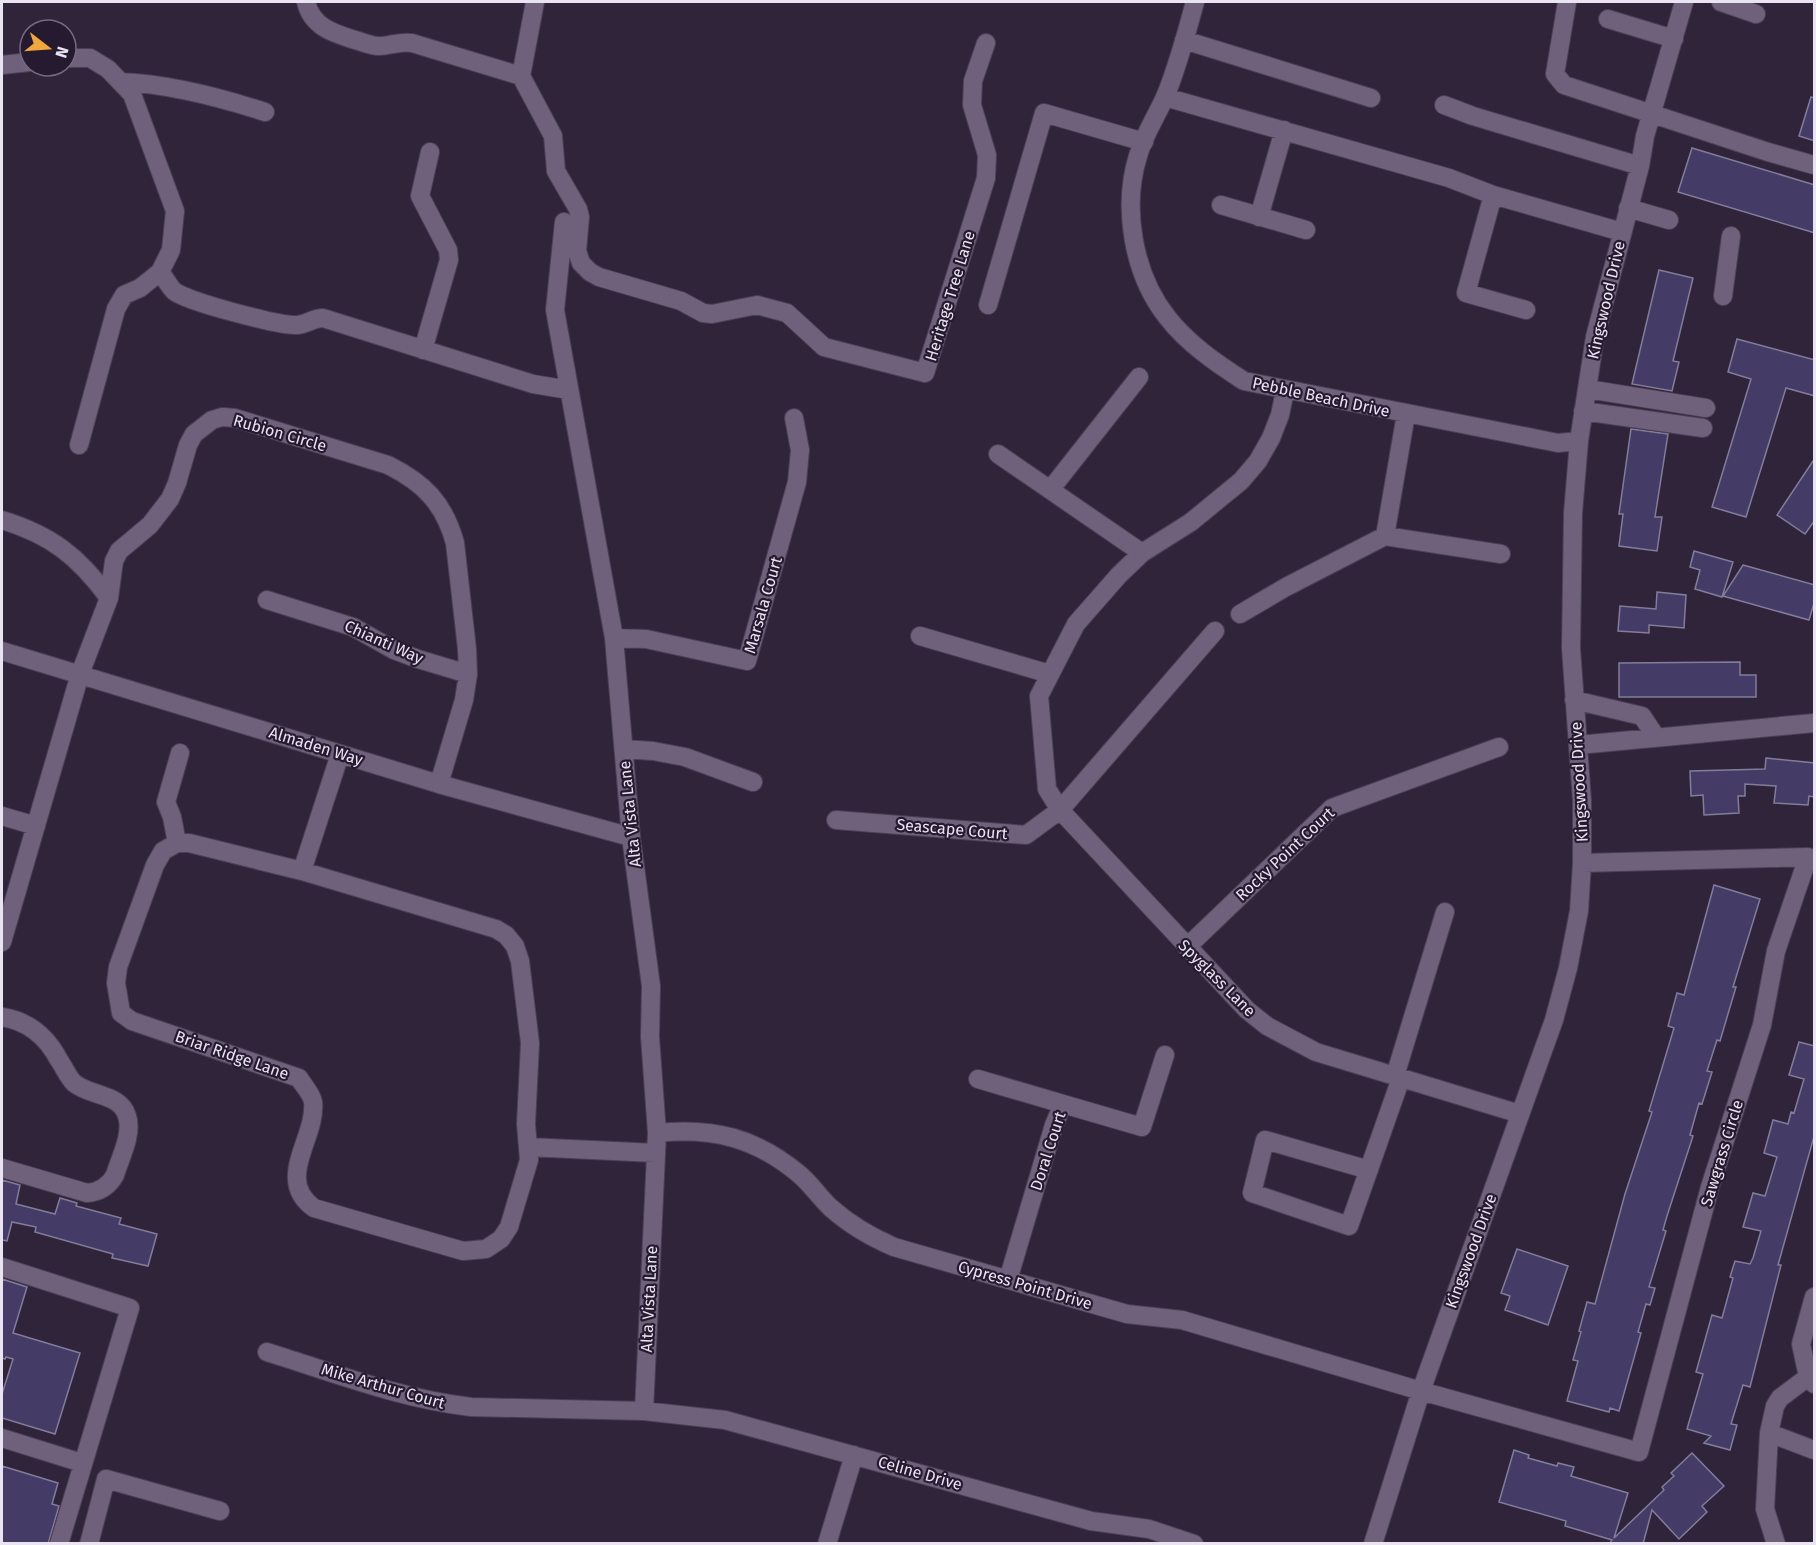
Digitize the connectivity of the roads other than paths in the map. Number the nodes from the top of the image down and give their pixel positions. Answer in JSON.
{"nodes":[{"id":1,"x":306,"y":2,"type":"edge"},
{"id":2,"x":535,"y":2,"type":"edge"},
{"id":3,"x":1195,"y":2,"type":"edge"},
{"id":4,"x":1684,"y":2,"type":"edge"},
{"id":5,"x":1721,"y":2,"type":"edge"},
{"id":6,"x":1562,"y":3,"type":"edge"},
{"id":7,"x":1756,"y":14,"type":"dead end"},
{"id":8,"x":1608,"y":19,"type":"dead end"},
{"id":9,"x":1674,"y":39,"type":"junction"},
{"id":10,"x":1184,"y":40,"type":"junction"},
{"id":11,"x":986,"y":43,"type":"dead end"},
{"id":12,"x":78,"y":58,"type":"edge"},
{"id":13,"x":18,"y":63,"type":"edge"},
{"id":14,"x":2,"y":65,"type":"edge"},
{"id":15,"x":521,"y":76,"type":"junction"},
{"id":16,"x":121,"y":82,"type":"junction"},
{"id":17,"x":1165,"y":97,"type":"junction"},
{"id":18,"x":1371,"y":98,"type":"dead end"},
{"id":19,"x":1444,"y":105,"type":"dead end"},
{"id":20,"x":265,"y":112,"type":"dead end"},
{"id":21,"x":1652,"y":114,"type":"junction"},
{"id":22,"x":1284,"y":130,"type":"junction"},
{"id":23,"x":1144,"y":142,"type":"junction"},
{"id":24,"x":430,"y":152,"type":"dead end"},
{"id":25,"x":1815,"y":165,"type":"edge"},
{"id":26,"x":1640,"y":166,"type":"junction"},
{"id":27,"x":1493,"y":195,"type":"junction"},
{"id":28,"x":1221,"y":205,"type":"dead end"},
{"id":29,"x":1628,"y":208,"type":"junction"},
{"id":30,"x":1259,"y":217,"type":"junction"},
{"id":31,"x":1669,"y":220,"type":"dead end"},
{"id":32,"x":564,"y":222,"type":"dead end"},
{"id":33,"x":1306,"y":230,"type":"dead end"},
{"id":34,"x":1622,"y":232,"type":"junction"},
{"id":35,"x":1731,"y":236,"type":"dead end"},
{"id":36,"x":160,"y":272,"type":"junction"},
{"id":37,"x":1723,"y":296,"type":"dead end"},
{"id":38,"x":988,"y":305,"type":"dead end"},
{"id":39,"x":1526,"y":310,"type":"dead end"},
{"id":40,"x":423,"y":350,"type":"junction"},
{"id":41,"x":1139,"y":377,"type":"dead end"},
{"id":42,"x":1587,"y":389,"type":"junction"},
{"id":43,"x":569,"y":390,"type":"junction"},
{"id":44,"x":1285,"y":391,"type":"junction"},
{"id":45,"x":1706,"y":408,"type":"dead end"},
{"id":46,"x":1584,"y":411,"type":"junction"},
{"id":47,"x":1406,"y":414,"type":"junction"},
{"id":48,"x":794,"y":418,"type":"dead end"},
{"id":49,"x":1703,"y":428,"type":"dead end"},
{"id":50,"x":1579,"y":441,"type":"junction"},
{"id":51,"x":79,"y":445,"type":"dead end"},
{"id":52,"x":998,"y":454,"type":"dead end"},
{"id":53,"x":1050,"y":490,"type":"junction"},
{"id":54,"x":2,"y":520,"type":"edge"},
{"id":55,"x":1386,"y":536,"type":"junction"},
{"id":56,"x":1142,"y":553,"type":"junction"},
{"id":57,"x":1502,"y":554,"type":"dead end"},
{"id":58,"x":109,"y":598,"type":"junction"},
{"id":59,"x":267,"y":600,"type":"dead end"},
{"id":60,"x":1240,"y":614,"type":"dead end"},
{"id":61,"x":1215,"y":631,"type":"dead end"},
{"id":62,"x":920,"y":636,"type":"dead end"},
{"id":63,"x":614,"y":638,"type":"junction"},
{"id":64,"x":2,"y":651,"type":"edge"},
{"id":65,"x":80,"y":674,"type":"junction"},
{"id":66,"x":468,"y":674,"type":"junction"},
{"id":67,"x":1050,"y":674,"type":"junction"},
{"id":68,"x":1575,"y":700,"type":"junction"},
{"id":69,"x":1815,"y":723,"type":"edge"},
{"id":70,"x":1656,"y":737,"type":"junction"},
{"id":71,"x":1578,"y":745,"type":"junction"},
{"id":72,"x":1499,"y":747,"type":"dead end"},
{"id":73,"x":624,"y":749,"type":"junction"},
{"id":74,"x":180,"y":753,"type":"dead end"},
{"id":75,"x":340,"y":754,"type":"junction"},
{"id":76,"x":753,"y":782,"type":"dead end"},
{"id":77,"x":439,"y":784,"type":"junction"},
{"id":78,"x":1060,"y":810,"type":"junction"},
{"id":79,"x":2,"y":816,"type":"edge"},
{"id":80,"x":836,"y":820,"type":"dead end"},
{"id":81,"x":36,"y":826,"type":"junction"},
{"id":82,"x":631,"y":837,"type":"junction"},
{"id":83,"x":177,"y":843,"type":"junction"},
{"id":84,"x":1581,"y":863,"type":"junction"},
{"id":85,"x":302,"y":871,"type":"junction"},
{"id":86,"x":1445,"y":912,"type":"dead end"},
{"id":87,"x":2,"y":942,"type":"edge"},
{"id":88,"x":1187,"y":947,"type":"junction"},
{"id":89,"x":2,"y":1017,"type":"edge"},
{"id":90,"x":1165,"y":1055,"type":"dead end"},
{"id":91,"x":1398,"y":1077,"type":"junction"},
{"id":92,"x":978,"y":1079,"type":"dead end"},
{"id":93,"x":1063,"y":1104,"type":"junction"},
{"id":94,"x":1520,"y":1114,"type":"junction"},
{"id":95,"x":657,"y":1133,"type":"junction"},
{"id":96,"x":528,"y":1147,"type":"junction"},
{"id":97,"x":656,"y":1153,"type":"junction"},
{"id":98,"x":2,"y":1168,"type":"edge"},
{"id":99,"x":1369,"y":1170,"type":"junction"},
{"id":100,"x":2,"y":1267,"type":"edge"},
{"id":101,"x":1008,"y":1280,"type":"junction"},
{"id":102,"x":1815,"y":1297,"type":"edge"},
{"id":103,"x":267,"y":1352,"type":"dead end"},
{"id":104,"x":1811,"y":1381,"type":"edge"},
{"id":105,"x":1421,"y":1391,"type":"junction"},
{"id":106,"x":644,"y":1411,"type":"junction"},
{"id":107,"x":1769,"y":1433,"type":"junction"},
{"id":108,"x":2,"y":1438,"type":"edge"},
{"id":109,"x":1815,"y":1450,"type":"edge"},
{"id":110,"x":854,"y":1455,"type":"junction"},
{"id":111,"x":82,"y":1463,"type":"junction"},
{"id":112,"x":219,"y":1511,"type":"dead end"},
{"id":113,"x":59,"y":1544,"type":"edge"},
{"id":114,"x":89,"y":1544,"type":"edge"},
{"id":115,"x":827,"y":1544,"type":"edge"},
{"id":116,"x":1194,"y":1544,"type":"edge"},
{"id":117,"x":1373,"y":1544,"type":"edge"},
{"id":118,"x":1776,"y":1544,"type":"edge"}],
"edges":[{"from":1,"to":15,"type":"street"},
{"from":2,"to":15,"type":"street"},
{"from":3,"to":10,"type":"street","name":"Pebble Beach Drive"},
{"from":4,"to":9,"type":"street","name":"Kingswood Drive"},
{"from":5,"to":7,"type":"street"},
{"from":6,"to":21,"type":"street"},
{"from":8,"to":9,"type":"street"},
{"from":9,"to":21,"type":"street","name":"Kingswood Drive"},
{"from":10,"to":17,"type":"street","name":"Pebble Beach Drive"},
{"from":10,"to":18,"type":"street"},
{"from":11,"to":15,"type":"street","name":"Heritage Tree Lane"},
{"from":12,"to":16,"type":"street"},
{"from":13,"to":14,"type":"street"},
{"from":16,"to":20,"type":"street"},
{"from":16,"to":36,"type":"street"},
{"from":17,"to":22,"type":"street"},
{"from":17,"to":23,"type":"street","name":"Pebble Beach Drive"},
{"from":19,"to":26,"type":"street"},
{"from":21,"to":25,"type":"street"},
{"from":21,"to":26,"type":"street","name":"Kingswood Drive"},
{"from":22,"to":27,"type":"street"},
{"from":22,"to":30,"type":"street"},
{"from":23,"to":38,"type":"street"},
{"from":23,"to":44,"type":"street","name":"Pebble Beach Drive"},
{"from":24,"to":40,"type":"street"},
{"from":26,"to":29,"type":"street","name":"Kingswood Drive"},
{"from":27,"to":34,"type":"street"},
{"from":27,"to":39,"type":"street"},
{"from":28,"to":30,"type":"street"},
{"from":29,"to":31,"type":"street"},
{"from":29,"to":34,"type":"street","name":"Kingswood Drive"},
{"from":30,"to":33,"type":"street"},
{"from":32,"to":43,"type":"street","name":"Alta Vista Lane"},
{"from":34,"to":42,"type":"street","name":"Kingswood Drive"},
{"from":35,"to":37,"type":"street"},
{"from":36,"to":40,"type":"street"},
{"from":36,"to":51,"type":"street"},
{"from":40,"to":43,"type":"street"},
{"from":41,"to":53,"type":"street"},
{"from":42,"to":45,"type":"street"},
{"from":42,"to":46,"type":"street","name":"Kingswood Drive"},
{"from":43,"to":63,"type":"street","name":"Alta Vista Lane"},
{"from":44,"to":47,"type":"street","name":"Pebble Beach Drive"},
{"from":44,"to":56,"type":"street","name":"Spyglass Lane"},
{"from":46,"to":49,"type":"street"},
{"from":46,"to":50,"type":"street","name":"Kingswood Drive"},
{"from":47,"to":50,"type":"street","name":"Pebble Beach Drive"},
{"from":47,"to":55,"type":"street"},
{"from":48,"to":63,"type":"street","name":"Marsala Court"},
{"from":50,"to":68,"type":"street","name":"Kingswood Drive"},
{"from":52,"to":53,"type":"street"},
{"from":53,"to":56,"type":"street"},
{"from":54,"to":58,"type":"street"},
{"from":55,"to":57,"type":"street"},
{"from":55,"to":60,"type":"street"},
{"from":56,"to":67,"type":"street","name":"Spyglass Lane"},
{"from":58,"to":65,"type":"street","name":"Rubion Circle"},
{"from":58,"to":66,"type":"street","name":"Rubion Circle"},
{"from":59,"to":66,"type":"street","name":"Chianti Way"},
{"from":61,"to":78,"type":"street"},
{"from":62,"to":67,"type":"street"},
{"from":63,"to":73,"type":"street","name":"Alta Vista Lane"},
{"from":64,"to":65,"type":"street","name":"Almaden Way"},
{"from":65,"to":75,"type":"street","name":"Almaden Way"},
{"from":65,"to":81,"type":"street","name":"Rubion Circle"},
{"from":66,"to":77,"type":"street","name":"Rubion Circle"},
{"from":67,"to":78,"type":"street","name":"Spyglass Lane"},
{"from":68,"to":70,"type":"street"},
{"from":68,"to":71,"type":"street","name":"Kingswood Drive"},
{"from":69,"to":70,"type":"street"},
{"from":70,"to":71,"type":"street"},
{"from":71,"to":84,"type":"street","name":"Kingswood Drive"},
{"from":72,"to":88,"type":"street","name":"Rocky Point Court"},
{"from":73,"to":76,"type":"street"},
{"from":73,"to":82,"type":"street","name":"Alta Vista Lane"},
{"from":74,"to":83,"type":"street"},
{"from":75,"to":77,"type":"street","name":"Almaden Way"},
{"from":75,"to":85,"type":"street"},
{"from":77,"to":82,"type":"street","name":"Almaden Way"},
{"from":78,"to":80,"type":"street","name":"Seascape Court"},
{"from":78,"to":88,"type":"street","name":"Spyglass Lane"},
{"from":79,"to":81,"type":"street"},
{"from":81,"to":87,"type":"street","name":"Rubion Circle"},
{"from":82,"to":95,"type":"street","name":"Alta Vista Lane"},
{"from":83,"to":85,"type":"street","name":"Briar Ridge Lane"},
{"from":83,"to":96,"type":"street","name":"Briar Ridge Lane"},
{"from":84,"to":94,"type":"street","name":"Kingswood Drive"},
{"from":84,"to":105,"type":"street","name":"Sawgrass Circle"},
{"from":85,"to":96,"type":"street","name":"Briar Ridge Lane"},
{"from":86,"to":91,"type":"street"},
{"from":88,"to":91,"type":"street","name":"Spyglass Lane"},
{"from":89,"to":98,"type":"street"},
{"from":90,"to":93,"type":"street","name":"Doral Court"},
{"from":91,"to":94,"type":"street","name":"Spyglass Lane"},
{"from":91,"to":99,"type":"street"},
{"from":92,"to":93,"type":"street"},
{"from":93,"to":101,"type":"street","name":"Doral Court"},
{"from":94,"to":105,"type":"street","name":"Kingswood Drive"},
{"from":95,"to":97,"type":"street","name":"Alta Vista Lane"},
{"from":95,"to":101,"type":"street","name":"Cypress Point Drive"},
{"from":96,"to":97,"type":"street"},
{"from":97,"to":106,"type":"street","name":"Alta Vista Lane"},
{"from":99,"to":99,"type":"street"},
{"from":100,"to":111,"type":"street"},
{"from":101,"to":105,"type":"street","name":"Cypress Point Drive"},
{"from":102,"to":104,"type":"street"},
{"from":103,"to":106,"type":"street","name":"Mike Arthur Court"},
{"from":104,"to":107,"type":"street"},
{"from":105,"to":117,"type":"street","name":"Kingswood Drive"},
{"from":106,"to":110,"type":"street","name":"Celine Drive"},
{"from":107,"to":109,"type":"street"},
{"from":107,"to":118,"type":"street"},
{"from":108,"to":111,"type":"street"},
{"from":110,"to":115,"type":"street"},
{"from":110,"to":116,"type":"street","name":"Celine Drive"},
{"from":111,"to":113,"type":"street"},
{"from":112,"to":114,"type":"street"}]}
